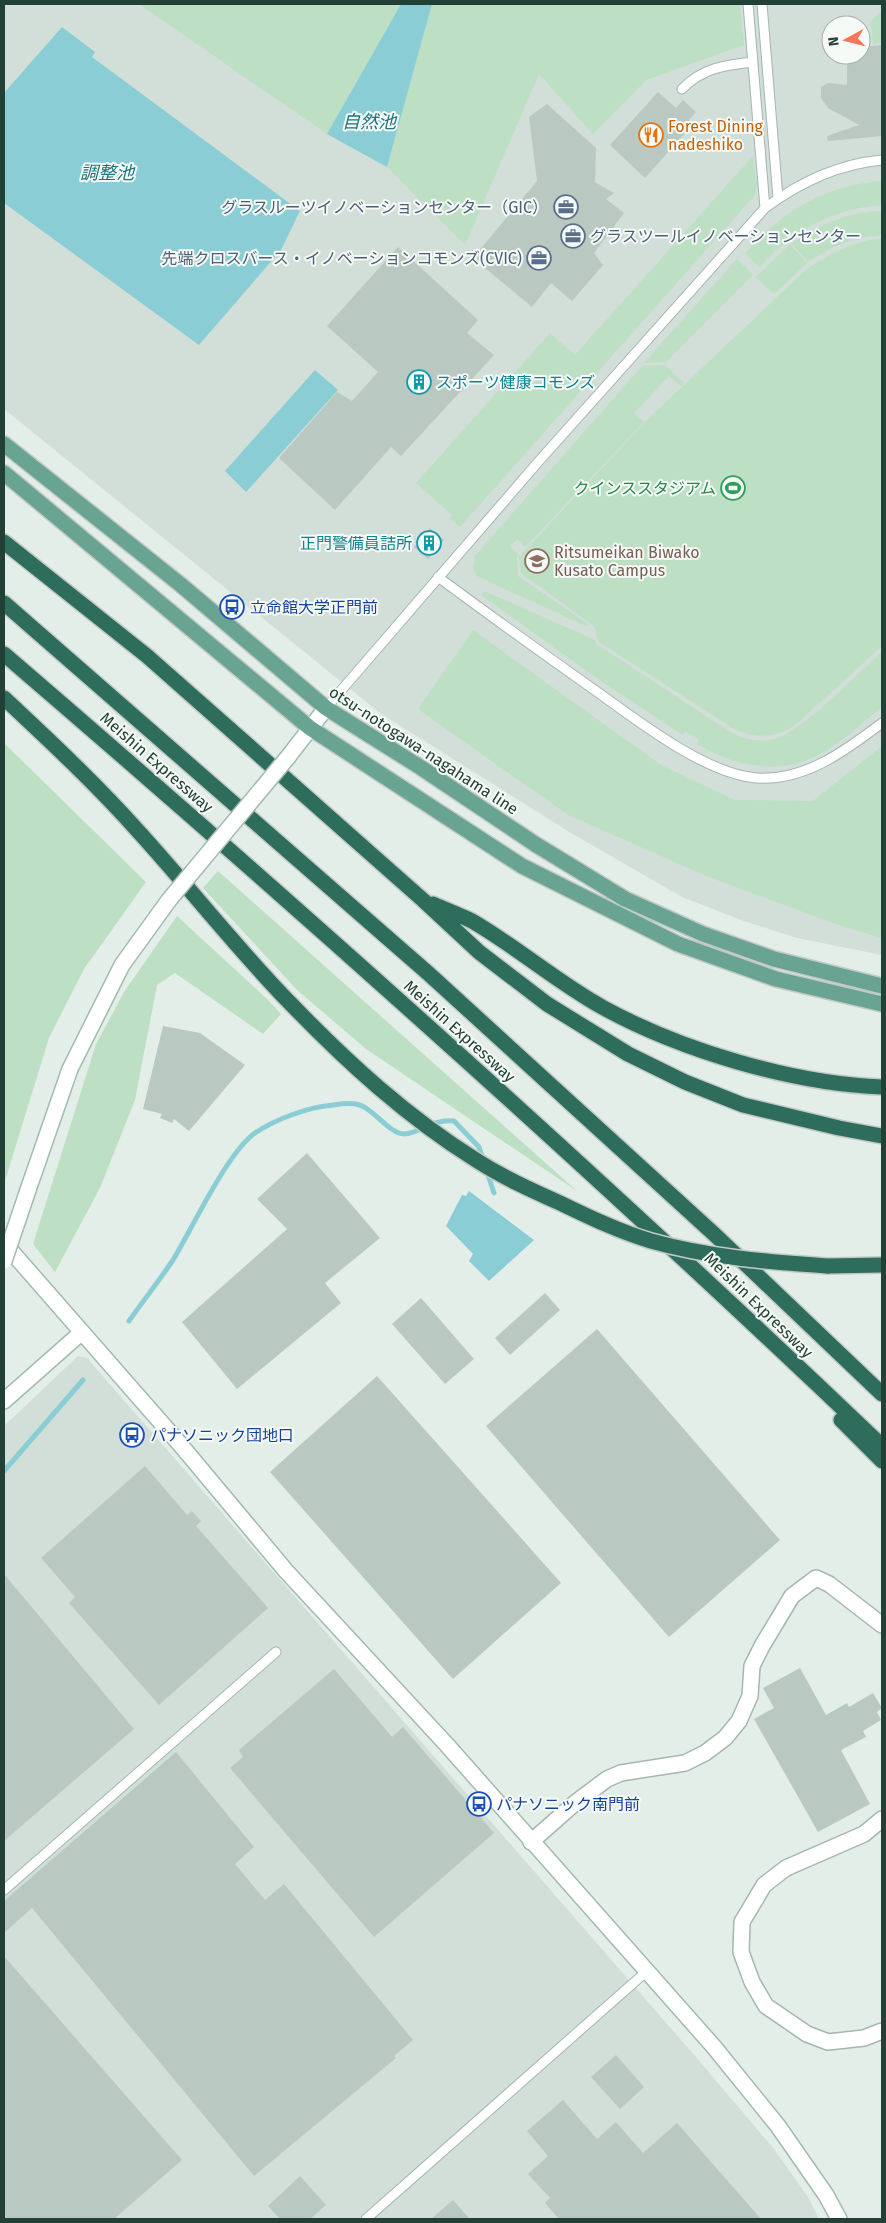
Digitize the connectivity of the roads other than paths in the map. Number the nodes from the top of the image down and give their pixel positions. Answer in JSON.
{"nodes":[{"id":1,"x":748,"y":4,"type":"edge"},
{"id":2,"x":762,"y":4,"type":"edge"},
{"id":3,"x":753,"y":62,"type":"junction"},
{"id":4,"x":682,"y":89,"type":"dead end"},
{"id":5,"x":882,"y":160,"type":"edge"},
{"id":6,"x":778,"y":198,"type":"junction"},
{"id":7,"x":765,"y":208,"type":"junction"},
{"id":8,"x":4,"y":444,"type":"edge"},
{"id":9,"x":4,"y":473,"type":"edge"},
{"id":10,"x":4,"y":542,"type":"edge"},
{"id":11,"x":438,"y":578,"type":"junction"},
{"id":12,"x":4,"y":603,"type":"edge"},
{"id":13,"x":4,"y":654,"type":"edge"},
{"id":14,"x":4,"y":698,"type":"edge"},
{"id":15,"x":326,"y":708,"type":"junction"},
{"id":16,"x":882,"y":723,"type":"edge"},
{"id":17,"x":310,"y":728,"type":"junction"},
{"id":18,"x":423,"y":900,"type":"junction"},
{"id":19,"x":882,"y":986,"type":"edge"},
{"id":20,"x":882,"y":1004,"type":"edge"},
{"id":21,"x":878,"y":1087,"type":"edge"},
{"id":22,"x":882,"y":1136,"type":"edge"},
{"id":23,"x":4,"y":1243,"type":"edge"},
{"id":24,"x":4,"y":1261,"type":"edge"},
{"id":25,"x":882,"y":1266,"type":"edge"},
{"id":26,"x":700,"y":1272,"type":"junction"},
{"id":27,"x":82,"y":1332,"type":"junction"},
{"id":28,"x":882,"y":1394,"type":"edge"},
{"id":29,"x":4,"y":1401,"type":"edge"},
{"id":30,"x":882,"y":1446,"type":"edge"},
{"id":31,"x":882,"y":1461,"type":"edge"},
{"id":32,"x":882,"y":1624,"type":"edge"},
{"id":33,"x":276,"y":1652,"type":"dead end"},
{"id":34,"x":882,"y":1819,"type":"edge"},
{"id":35,"x":531,"y":1842,"type":"junction"},
{"id":36,"x":4,"y":1890,"type":"edge"},
{"id":37,"x":647,"y":1971,"type":"junction"},
{"id":38,"x":882,"y":2030,"type":"edge"},
{"id":39,"x":366,"y":2219,"type":"edge"},
{"id":40,"x":839,"y":2219,"type":"edge"}],
"edges":[{"from":1,"to":3,"type":"lane"},
{"from":2,"to":6,"type":"lane"},
{"from":3,"to":4,"type":"lane"},
{"from":3,"to":7,"type":"lane"},
{"from":5,"to":6,"type":"lane"},
{"from":6,"to":7,"type":"lane"},
{"from":7,"to":11,"type":"lane"},
{"from":8,"to":15,"type":"main road","name":"otsu-notogawa-nagahama line"},
{"from":9,"to":17,"type":"main road"},
{"from":10,"to":18,"type":"highway"},
{"from":11,"to":15,"type":"lane"},
{"from":11,"to":16,"type":"lane"},
{"from":12,"to":28,"type":"highway","name":"Meishin Expressway"},
{"from":13,"to":26,"type":"highway","name":"Meishin Expressway"},
{"from":14,"to":25,"type":"highway","bridge":true},
{"from":15,"to":17,"type":"street"},
{"from":15,"to":19,"type":"main road","name":"otsu-notogawa-nagahama line"},
{"from":17,"to":20,"type":"main road"},
{"from":17,"to":24,"type":"street","bridge":true},
{"from":18,"to":21,"type":"highway"},
{"from":18,"to":22,"type":"highway"},
{"from":23,"to":27,"type":"street"},
{"from":26,"to":30,"type":"highway","name":"Meishin Expressway"},
{"from":26,"to":31,"type":"highway"},
{"from":27,"to":29,"type":"street"},
{"from":27,"to":35,"type":"street"},
{"from":32,"to":35,"type":"street"},
{"from":33,"to":36,"type":"lane"},
{"from":34,"to":38,"type":"street"},
{"from":35,"to":37,"type":"street"},
{"from":37,"to":39,"type":"lane"},
{"from":37,"to":40,"type":"street"}]}
